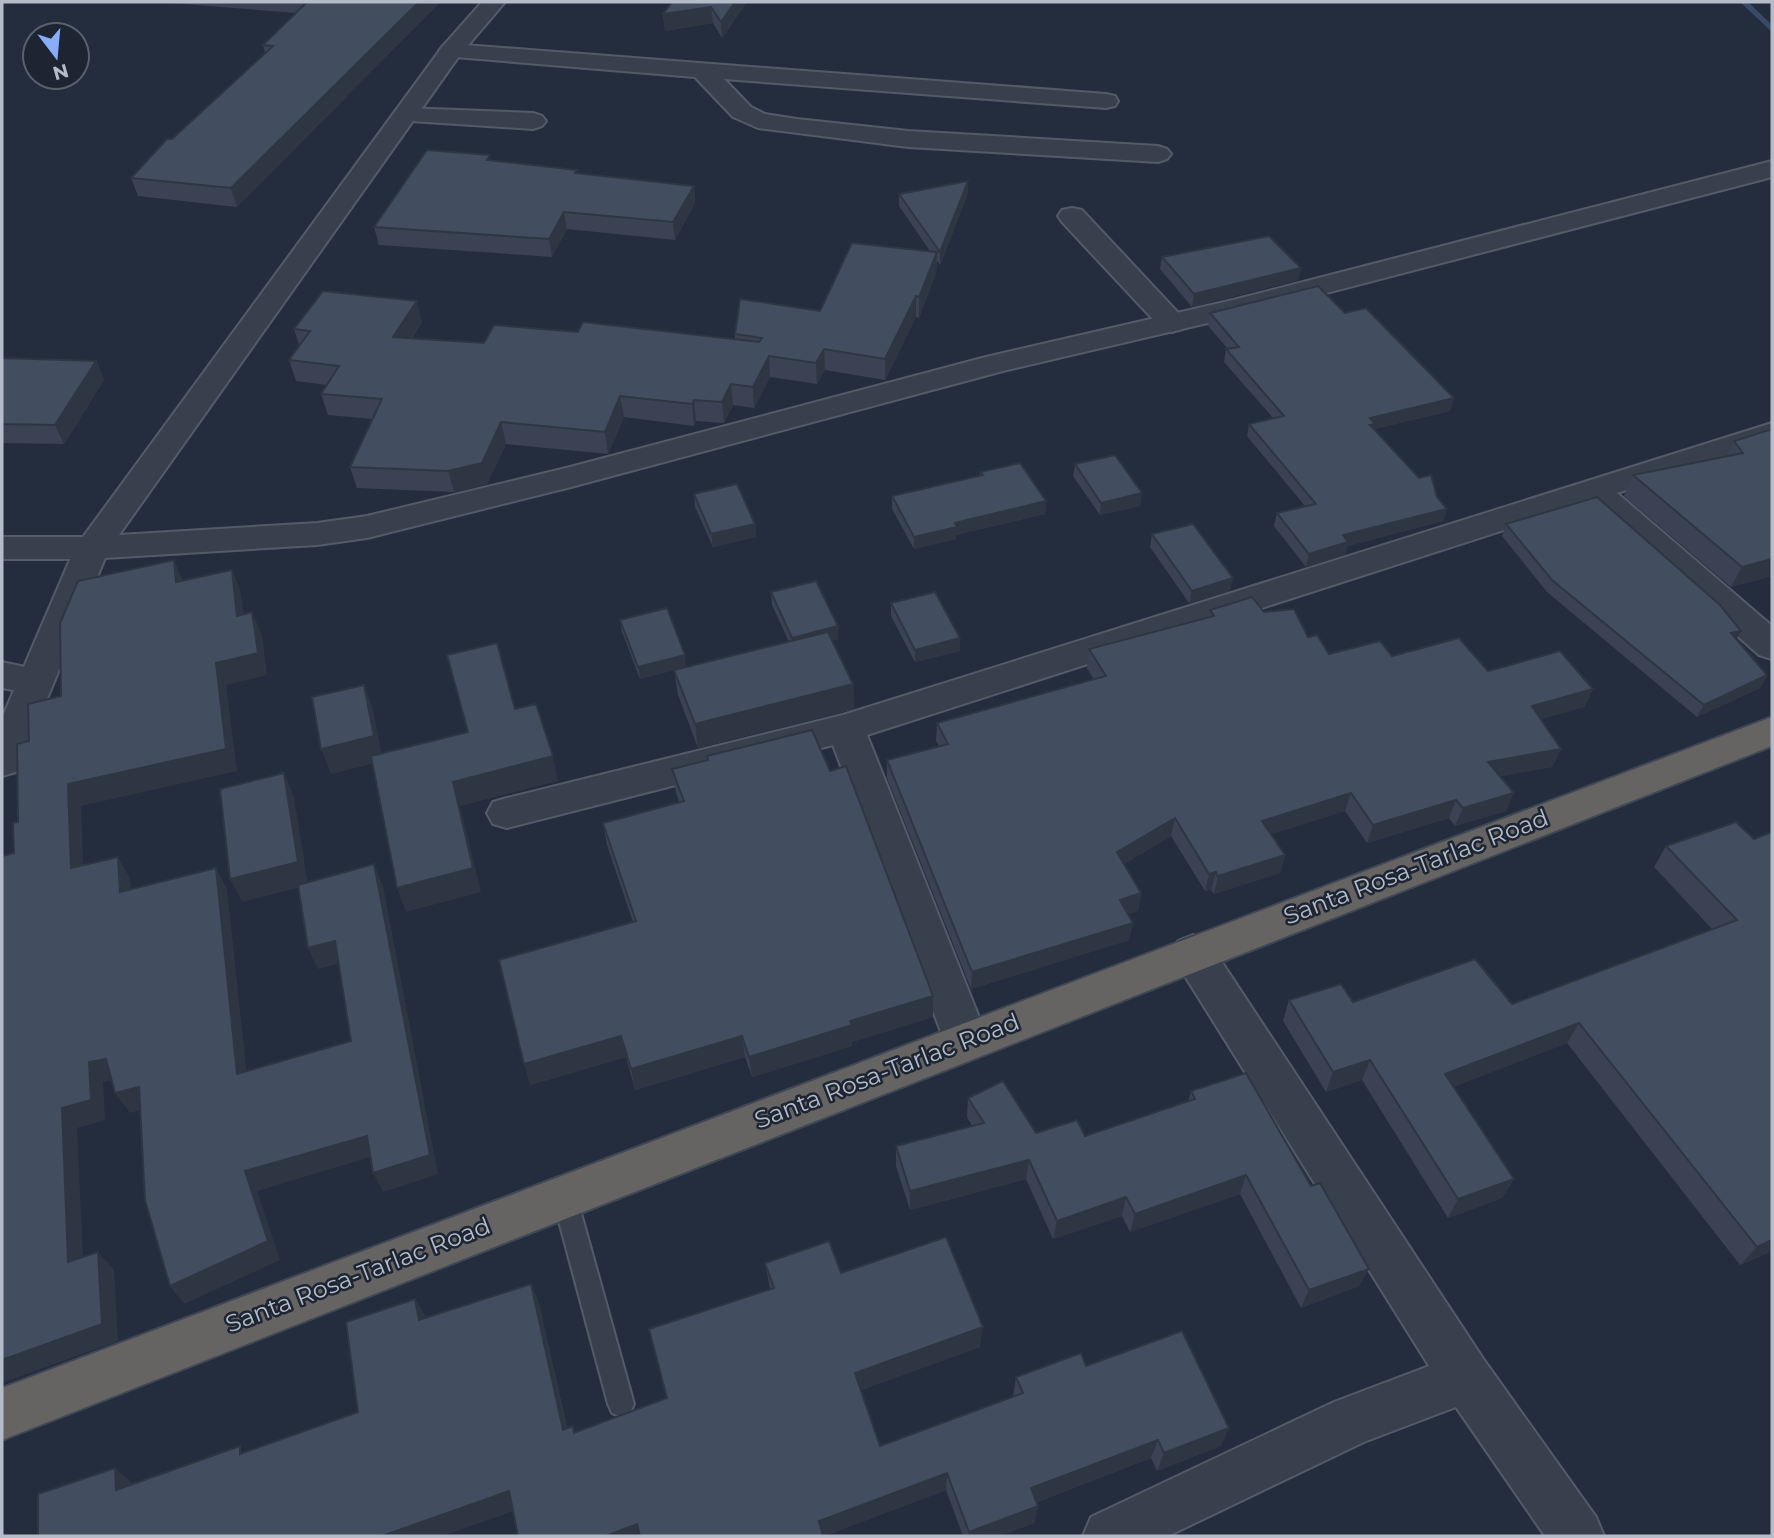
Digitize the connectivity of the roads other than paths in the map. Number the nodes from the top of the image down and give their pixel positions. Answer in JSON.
{"nodes":[{"id":1,"x":494,"y":2,"type":"edge"},
{"id":2,"x":451,"y":51,"type":"junction"},
{"id":3,"x":703,"y":71,"type":"junction"},
{"id":4,"x":1106,"y":101,"type":"dead end"},
{"id":5,"x":405,"y":115,"type":"junction"},
{"id":6,"x":533,"y":121,"type":"dead end"},
{"id":7,"x":1158,"y":154,"type":"dead end"},
{"id":8,"x":1772,"y":169,"type":"edge"},
{"id":9,"x":1072,"y":216,"type":"dead end"},
{"id":10,"x":1172,"y":323,"type":"junction"},
{"id":11,"x":1772,"y":433,"type":"edge"},
{"id":12,"x":1593,"y":490,"type":"junction"},
{"id":13,"x":2,"y":548,"type":"edge"},
{"id":14,"x":92,"y":548,"type":"junction"},
{"id":15,"x":1772,"y":646,"type":"edge"},
{"id":16,"x":18,"y":678,"type":"edge"},
{"id":17,"x":845,"y":728,"type":"junction"},
{"id":18,"x":1772,"y":731,"type":"edge"},
{"id":19,"x":2,"y":762,"type":"edge"},
{"id":20,"x":507,"y":813,"type":"dead end"},
{"id":21,"x":1193,"y":953,"type":"junction"},
{"id":22,"x":966,"y":1040,"type":"junction"},
{"id":23,"x":564,"y":1195,"type":"junction"},
{"id":24,"x":1466,"y":1378,"type":"junction"},
{"id":25,"x":621,"y":1404,"type":"dead end"},
{"id":26,"x":2,"y":1413,"type":"edge"},
{"id":27,"x":1110,"y":1536,"type":"edge"},
{"id":28,"x":1577,"y":1536,"type":"edge"}],
"edges":[{"from":1,"to":2,"type":"street"},
{"from":2,"to":3,"type":"street"},
{"from":2,"to":5,"type":"street"},
{"from":3,"to":4,"type":"street"},
{"from":3,"to":7,"type":"street"},
{"from":5,"to":6,"type":"street"},
{"from":5,"to":14,"type":"street"},
{"from":8,"to":10,"type":"street"},
{"from":9,"to":10,"type":"street"},
{"from":10,"to":14,"type":"street"},
{"from":11,"to":12,"type":"street"},
{"from":12,"to":15,"type":"street"},
{"from":12,"to":17,"type":"street"},
{"from":13,"to":14,"type":"street"},
{"from":14,"to":16,"type":"street"},
{"from":16,"to":19,"type":"street"},
{"from":17,"to":20,"type":"street"},
{"from":17,"to":22,"type":"street"},
{"from":18,"to":21,"type":"highway","name":"Santa Rosa-Tarlac Road"},
{"from":21,"to":22,"type":"highway","name":"Santa Rosa-Tarlac Road"},
{"from":21,"to":24,"type":"street"},
{"from":22,"to":23,"type":"highway","name":"Santa Rosa-Tarlac Road"},
{"from":23,"to":25,"type":"lane"},
{"from":23,"to":26,"type":"highway","name":"Santa Rosa-Tarlac Road"},
{"from":24,"to":27,"type":"street"},
{"from":24,"to":28,"type":"street"}]}
